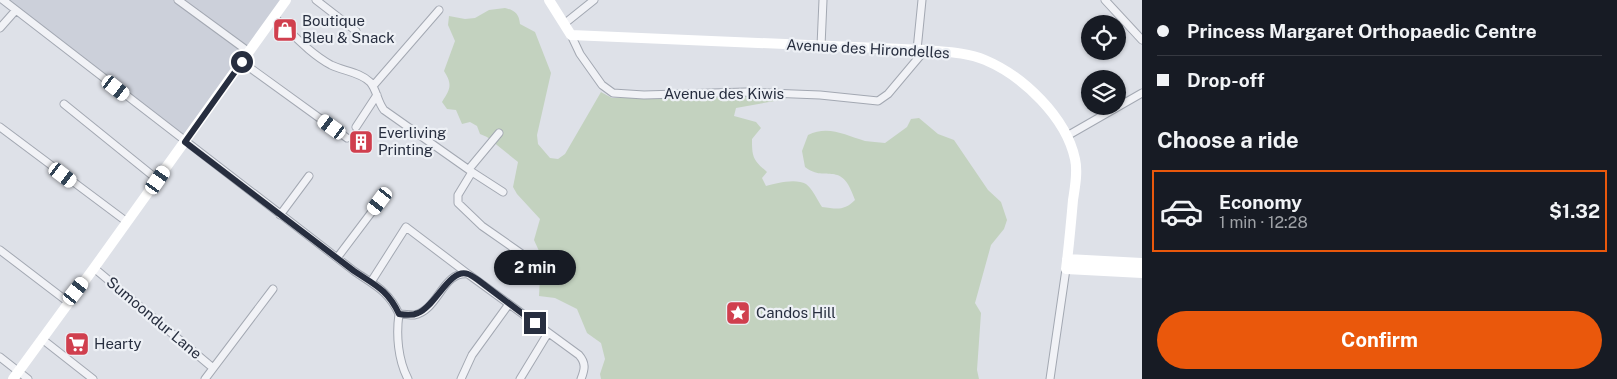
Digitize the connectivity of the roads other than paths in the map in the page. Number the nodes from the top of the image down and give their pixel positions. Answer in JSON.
{"nodes":[{"id":1,"x":3,"y":0,"type":"edge"},
{"id":2,"x":178,"y":0,"type":"edge"},
{"id":3,"x":286,"y":0,"type":"edge"},
{"id":4,"x":316,"y":0,"type":"edge"},
{"id":5,"x":549,"y":0,"type":"edge"},
{"id":6,"x":594,"y":0,"type":"edge"},
{"id":7,"x":823,"y":0,"type":"edge"},
{"id":8,"x":922,"y":0,"type":"edge"},
{"id":9,"x":1105,"y":0,"type":"edge"},
{"id":10,"x":16,"y":10,"type":"junction"},
{"id":11,"x":439,"y":10,"type":"dead end"},
{"id":12,"x":274,"y":17,"type":"junction"},
{"id":13,"x":564,"y":24,"type":"junction"},
{"id":14,"x":0,"y":28,"type":"edge"},
{"id":15,"x":356,"y":30,"type":"dead end"},
{"id":16,"x":1139,"y":31,"type":"edge"},
{"id":17,"x":571,"y":35,"type":"junction"},
{"id":18,"x":1142,"y":40,"type":"edge"},
{"id":19,"x":821,"y":46,"type":"junction"},
{"id":20,"x":921,"y":50,"type":"junction"},
{"id":21,"x":249,"y":52,"type":"junction"},
{"id":22,"x":242,"y":62,"type":"junction"},
{"id":23,"x":373,"y":86,"type":"junction"},
{"id":24,"x":1142,"y":93,"type":"edge"},
{"id":25,"x":377,"y":95,"type":"junction"},
{"id":26,"x":64,"y":104,"type":"dead end"},
{"id":27,"x":0,"y":127,"type":"edge"},
{"id":28,"x":356,"y":127,"type":"dead end"},
{"id":29,"x":499,"y":134,"type":"dead end"},
{"id":30,"x":1067,"y":136,"type":"junction"},
{"id":31,"x":347,"y":138,"type":"dead end"},
{"id":32,"x":185,"y":142,"type":"junction"},
{"id":33,"x":470,"y":171,"type":"junction"},
{"id":34,"x":309,"y":176,"type":"dead end"},
{"id":35,"x":158,"y":180,"type":"junction"},
{"id":36,"x":503,"y":192,"type":"dead end"},
{"id":37,"x":380,"y":201,"type":"dead end"},
{"id":38,"x":280,"y":214,"type":"junction"},
{"id":39,"x":127,"y":222,"type":"junction"},
{"id":40,"x":0,"y":250,"type":"edge"},
{"id":41,"x":522,"y":254,"type":"dead end"},
{"id":42,"x":337,"y":258,"type":"junction"},
{"id":43,"x":1142,"y":263,"type":"edge"},
{"id":44,"x":1067,"y":264,"type":"junction"},
{"id":45,"x":94,"y":268,"type":"junction"},
{"id":46,"x":1142,"y":273,"type":"edge"},
{"id":47,"x":468,"y":274,"type":"junction"},
{"id":48,"x":371,"y":282,"type":"junction"},
{"id":49,"x":273,"y":289,"type":"dead end"},
{"id":50,"x":68,"y":302,"type":"junction"},
{"id":51,"x":509,"y":304,"type":"junction"},
{"id":52,"x":399,"y":314,"type":"junction"},
{"id":53,"x":548,"y":333,"type":"junction"},
{"id":54,"x":42,"y":339,"type":"junction"},
{"id":55,"x":0,"y":357,"type":"edge"},
{"id":56,"x":213,"y":368,"type":"junction"},
{"id":57,"x":16,"y":375,"type":"edge"},
{"id":58,"x":28,"y":379,"type":"edge"},
{"id":59,"x":93,"y":379,"type":"edge"},
{"id":60,"x":205,"y":379,"type":"edge"},
{"id":61,"x":408,"y":379,"type":"edge"},
{"id":62,"x":461,"y":379,"type":"edge"},
{"id":63,"x":520,"y":379,"type":"edge"},
{"id":64,"x":581,"y":379,"type":"edge"},
{"id":65,"x":1050,"y":379,"type":"edge"}],
"edges":[{"from":1,"to":10,"type":"street"},
{"from":2,"to":21,"type":"street"},
{"from":3,"to":12,"type":"main road"},
{"from":4,"to":15,"type":"street"},
{"from":5,"to":13,"type":"main road","name":"Avenue des Kiwis"},
{"from":6,"to":13,"type":"street"},
{"from":7,"to":19,"type":"street"},
{"from":8,"to":20,"type":"street"},
{"from":9,"to":16,"type":"street"},
{"from":10,"to":14,"type":"street"},
{"from":10,"to":32,"type":"street"},
{"from":11,"to":23,"type":"street"},
{"from":12,"to":21,"type":"main road"},
{"from":12,"to":23,"type":"street"},
{"from":13,"to":17,"type":"main road","name":"Avenue des Kiwis"},
{"from":16,"to":18,"type":"street"},
{"from":17,"to":19,"type":"main road","name":"Avenue des Hirondelles"},
{"from":17,"to":20,"type":"street","name":"Avenue des Kiwis"},
{"from":19,"to":20,"type":"main road","name":"Avenue des Hirondelles"},
{"from":20,"to":30,"type":"main road","name":"Avenue des Hirondelles"},
{"from":21,"to":22,"type":"main road"},
{"from":22,"to":31,"type":"street"},
{"from":22,"to":32,"type":"main road"},
{"from":23,"to":25,"type":"street"},
{"from":24,"to":30,"type":"street"},
{"from":25,"to":28,"type":"street"},
{"from":25,"to":33,"type":"street"},
{"from":26,"to":35,"type":"street"},
{"from":27,"to":39,"type":"street"},
{"from":29,"to":33,"type":"street"},
{"from":30,"to":44,"type":"main road","name":"Avenue des Hirondelles"},
{"from":32,"to":35,"type":"main road"},
{"from":32,"to":38,"type":"street"},
{"from":33,"to":36,"type":"street"},
{"from":33,"to":41,"type":"street"},
{"from":34,"to":38,"type":"street"},
{"from":35,"to":39,"type":"main road"},
{"from":37,"to":42,"type":"street"},
{"from":38,"to":42,"type":"street"},
{"from":39,"to":45,"type":"main road"},
{"from":40,"to":50,"type":"street"},
{"from":42,"to":48,"type":"street"},
{"from":43,"to":44,"type":"main road"},
{"from":44,"to":46,"type":"main road"},
{"from":44,"to":65,"type":"street","name":"Avenue des Hirondelles"},
{"from":45,"to":50,"type":"main road"},
{"from":45,"to":56,"type":"street","name":"Sumoondur Lane"},
{"from":47,"to":48,"type":"street"},
{"from":47,"to":51,"type":"street"},
{"from":47,"to":52,"type":"street"},
{"from":48,"to":52,"type":"street"},
{"from":49,"to":56,"type":"street"},
{"from":50,"to":54,"type":"main road"},
{"from":51,"to":53,"type":"street"},
{"from":51,"to":62,"type":"street"},
{"from":52,"to":61,"type":"street"},
{"from":53,"to":63,"type":"street"},
{"from":53,"to":64,"type":"street"},
{"from":54,"to":57,"type":"main road"},
{"from":54,"to":59,"type":"street"},
{"from":55,"to":57,"type":"street"},
{"from":56,"to":60,"type":"street"},
{"from":57,"to":58,"type":"street"}]}
